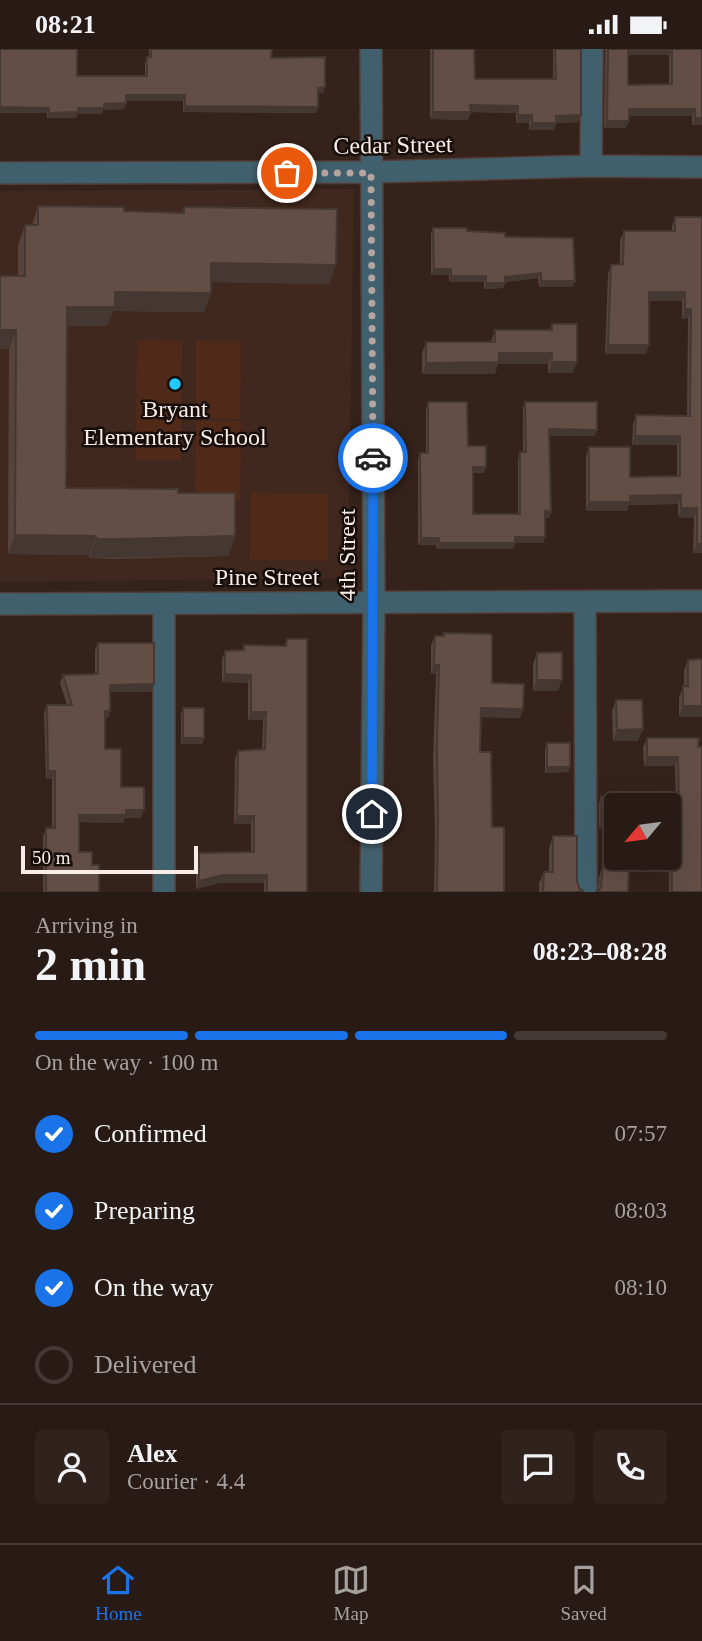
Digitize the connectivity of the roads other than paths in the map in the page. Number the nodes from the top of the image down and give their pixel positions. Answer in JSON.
{"nodes":[{"id":1,"x":371,"y":49,"type":"edge"},
{"id":2,"x":592,"y":49,"type":"edge"},
{"id":3,"x":591,"y":166,"type":"junction"},
{"id":4,"x":702,"y":167,"type":"edge"},
{"id":5,"x":0,"y":173,"type":"edge"},
{"id":6,"x":371,"y":173,"type":"junction"},
{"id":7,"x":702,"y":601,"type":"edge"},
{"id":8,"x":585,"y":602,"type":"junction"},
{"id":9,"x":374,"y":603,"type":"junction"},
{"id":10,"x":0,"y":604,"type":"edge"},
{"id":11,"x":164,"y":604,"type":"junction"},
{"id":12,"x":164,"y":892,"type":"edge"},
{"id":13,"x":371,"y":892,"type":"edge"},
{"id":14,"x":586,"y":892,"type":"edge"}],
"edges":[{"from":1,"to":6,"type":"street","name":"4th Street"},
{"from":2,"to":3,"type":"street"},
{"from":3,"to":4,"type":"street","name":"Cedar Street"},
{"from":3,"to":6,"type":"street","name":"Cedar Street"},
{"from":5,"to":6,"type":"street","name":"Cedar Street"},
{"from":6,"to":9,"type":"street","name":"4th Street"},
{"from":7,"to":8,"type":"street","name":"Pine Street"},
{"from":8,"to":9,"type":"street","name":"Pine Street"},
{"from":8,"to":14,"type":"street"},
{"from":9,"to":11,"type":"street","name":"Pine Street"},
{"from":9,"to":13,"type":"street","name":"4th Street"},
{"from":10,"to":11,"type":"street","name":"Pine Street"},
{"from":11,"to":12,"type":"street"}]}
